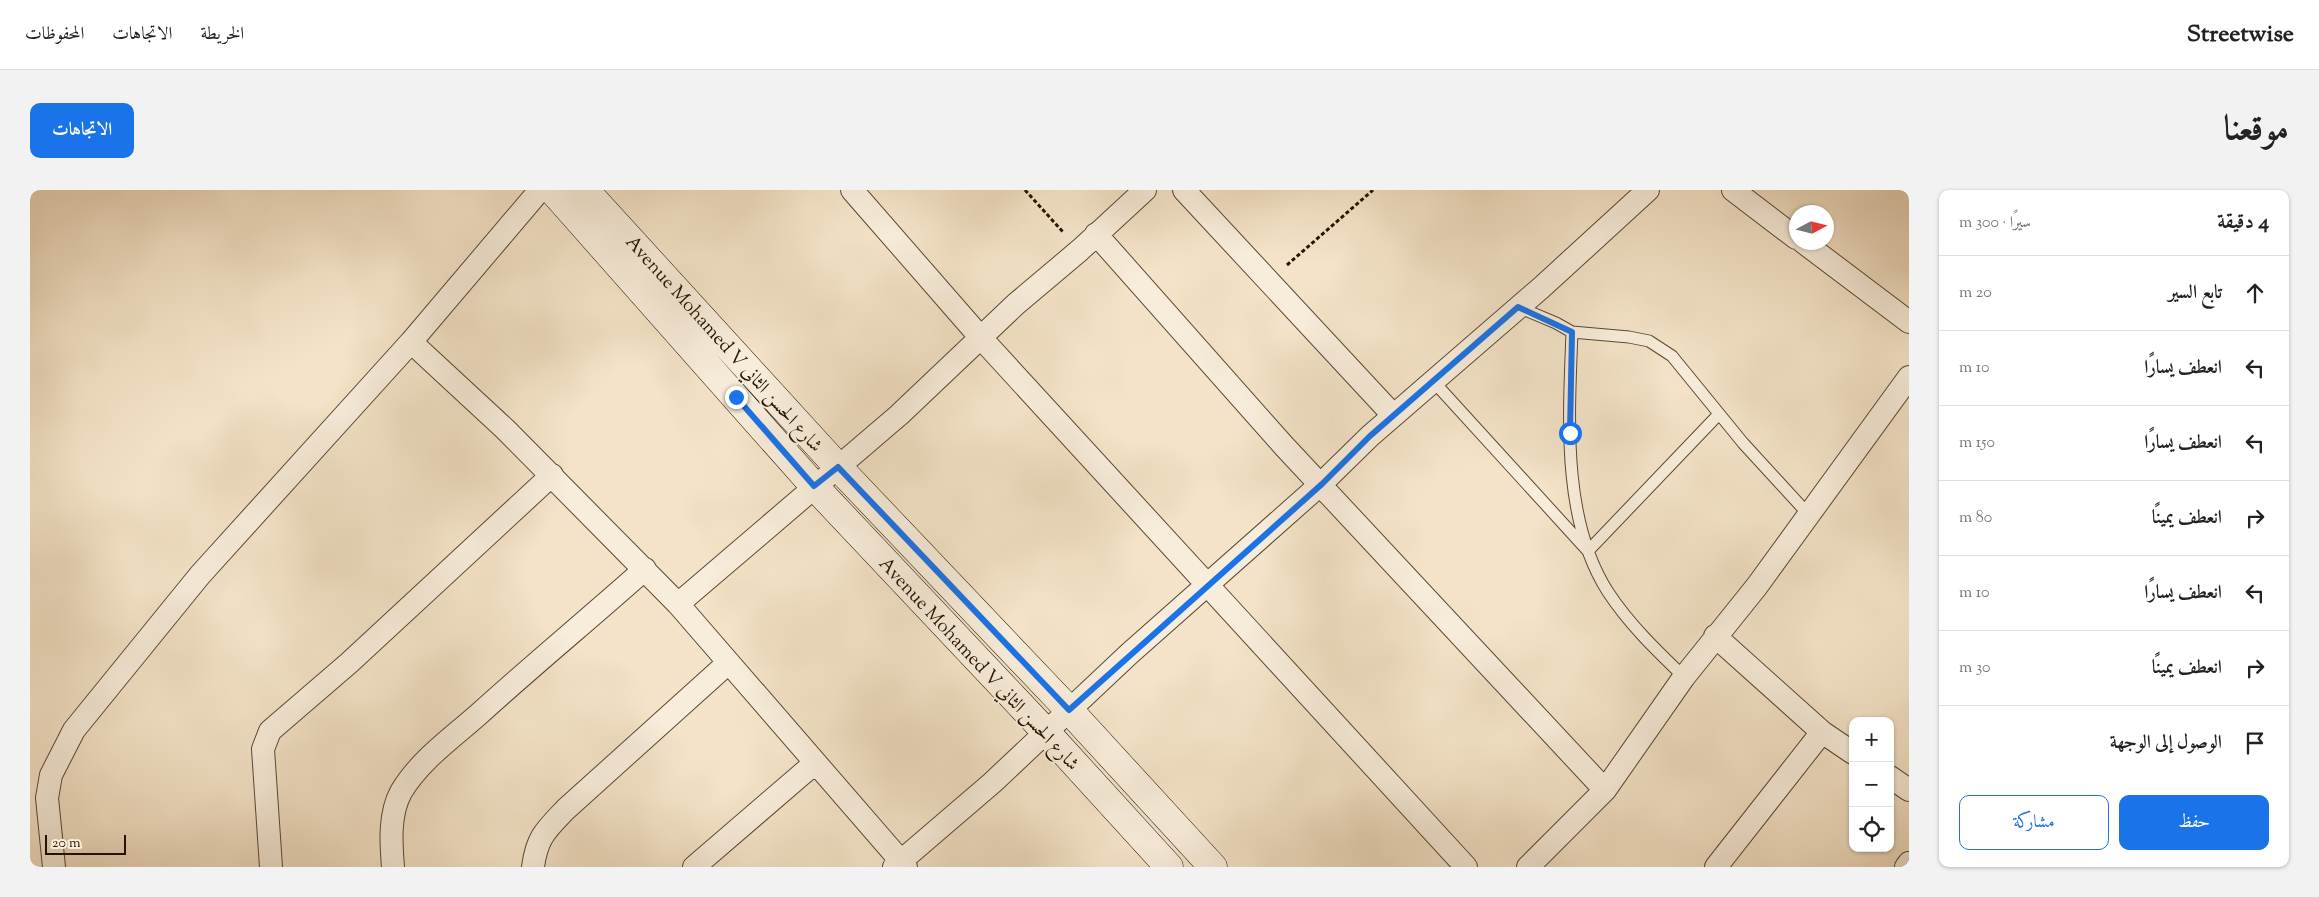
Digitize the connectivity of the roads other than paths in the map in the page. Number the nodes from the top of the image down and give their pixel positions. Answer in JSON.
{"nodes":[{"id":1,"x":540,"y":190,"type":"edge"},
{"id":2,"x":552,"y":190,"type":"edge"},
{"id":3,"x":585,"y":190,"type":"edge"},
{"id":4,"x":852,"y":190,"type":"edge"},
{"id":5,"x":1145,"y":190,"type":"edge"},
{"id":6,"x":1184,"y":190,"type":"edge"},
{"id":7,"x":1648,"y":190,"type":"edge"},
{"id":8,"x":1733,"y":190,"type":"edge"},
{"id":9,"x":1789,"y":233,"type":"edge"},
{"id":10,"x":1096,"y":234,"type":"junction"},
{"id":11,"x":1814,"y":250,"type":"edge"},
{"id":12,"x":1518,"y":307,"type":"junction"},
{"id":13,"x":1909,"y":322,"type":"edge"},
{"id":14,"x":1572,"y":332,"type":"junction"},
{"id":15,"x":981,"y":338,"type":"junction"},
{"id":16,"x":411,"y":342,"type":"junction"},
{"id":17,"x":1909,"y":377,"type":"edge"},
{"id":18,"x":1434,"y":382,"type":"junction"},
{"id":19,"x":1719,"y":414,"type":"junction"},
{"id":20,"x":1393,"y":415,"type":"junction"},
{"id":21,"x":838,"y":467,"type":"junction"},
{"id":22,"x":552,"y":475,"type":"junction"},
{"id":23,"x":1322,"y":484,"type":"junction"},
{"id":24,"x":814,"y":486,"type":"junction"},
{"id":25,"x":1809,"y":515,"type":"junction"},
{"id":26,"x":1588,"y":551,"type":"junction"},
{"id":27,"x":645,"y":569,"type":"junction"},
{"id":28,"x":1207,"y":585,"type":"junction"},
{"id":29,"x":678,"y":604,"type":"junction"},
{"id":30,"x":1715,"y":636,"type":"junction"},
{"id":31,"x":728,"y":663,"type":"junction"},
{"id":32,"x":1684,"y":677,"type":"junction"},
{"id":33,"x":1069,"y":710,"type":"junction"},
{"id":34,"x":1045,"y":730,"type":"junction"},
{"id":35,"x":1822,"y":732,"type":"junction"},
{"id":36,"x":1849,"y":750,"type":"edge"},
{"id":37,"x":815,"y":763,"type":"junction"},
{"id":38,"x":1894,"y":780,"type":"edge"},
{"id":39,"x":1605,"y":790,"type":"junction"},
{"id":40,"x":1909,"y":790,"type":"edge"},
{"id":41,"x":1909,"y":863,"type":"edge"},
{"id":42,"x":900,"y":865,"type":"edge"},
{"id":43,"x":54,"y":867,"type":"edge"},
{"id":44,"x":271,"y":867,"type":"edge"},
{"id":45,"x":393,"y":867,"type":"edge"},
{"id":46,"x":532,"y":867,"type":"edge"},
{"id":47,"x":694,"y":867,"type":"edge"},
{"id":48,"x":1169,"y":867,"type":"edge"},
{"id":49,"x":1213,"y":867,"type":"edge"},
{"id":50,"x":1466,"y":867,"type":"edge"},
{"id":51,"x":1528,"y":867,"type":"edge"},
{"id":52,"x":1716,"y":867,"type":"edge"},
{"id":53,"x":1906,"y":867,"type":"edge"}],
"edges":[{"from":1,"to":16,"type":"street"},
{"from":2,"to":24,"type":"main road","name":"Avenue Mohamed V شارع الحسن الثاني"},
{"from":3,"to":21,"type":"main road","name":"Avenue Mohamed V شارع الحسن الثاني"},
{"from":4,"to":15,"type":"street"},
{"from":5,"to":10,"type":"street"},
{"from":6,"to":20,"type":"street"},
{"from":7,"to":12,"type":"street"},
{"from":8,"to":9,"type":"street"},
{"from":10,"to":15,"type":"street"},
{"from":10,"to":23,"type":"street"},
{"from":11,"to":13,"type":"street"},
{"from":12,"to":14,"type":"lane"},
{"from":12,"to":18,"type":"street"},
{"from":14,"to":19,"type":"lane"},
{"from":14,"to":26,"type":"lane"},
{"from":15,"to":21,"type":"street"},
{"from":15,"to":28,"type":"street"},
{"from":16,"to":22,"type":"street"},
{"from":16,"to":43,"type":"street"},
{"from":17,"to":25,"type":"street"},
{"from":18,"to":20,"type":"street"},
{"from":18,"to":26,"type":"lane"},
{"from":19,"to":25,"type":"lane"},
{"from":19,"to":26,"type":"lane"},
{"from":20,"to":23,"type":"street"},
{"from":21,"to":24,"type":"street"},
{"from":21,"to":33,"type":"main road","name":"Avenue Mohamed V شارع الحسن الثاني"},
{"from":22,"to":27,"type":"street"},
{"from":22,"to":44,"type":"street"},
{"from":23,"to":28,"type":"street"},
{"from":23,"to":39,"type":"street"},
{"from":24,"to":29,"type":"street"},
{"from":24,"to":34,"type":"main road","name":"Avenue Mohamed V شارع الحسن الثاني"},
{"from":25,"to":30,"type":"street"},
{"from":26,"to":32,"type":"lane"},
{"from":27,"to":29,"type":"street"},
{"from":27,"to":45,"type":"street"},
{"from":28,"to":33,"type":"street"},
{"from":28,"to":50,"type":"street"},
{"from":29,"to":31,"type":"street"},
{"from":30,"to":32,"type":"street"},
{"from":30,"to":35,"type":"street"},
{"from":31,"to":37,"type":"street"},
{"from":31,"to":46,"type":"street"},
{"from":32,"to":39,"type":"street"},
{"from":33,"to":34,"type":"street"},
{"from":33,"to":49,"type":"main road","name":"Avenue Mohamed V شارع الحسن الثاني"},
{"from":34,"to":42,"type":"street"},
{"from":34,"to":48,"type":"main road","name":"Avenue Mohamed V شارع الحسن الثاني"},
{"from":35,"to":36,"type":"street"},
{"from":35,"to":52,"type":"street"},
{"from":37,"to":42,"type":"street"},
{"from":37,"to":47,"type":"street"},
{"from":38,"to":40,"type":"street"},
{"from":39,"to":51,"type":"street"},
{"from":41,"to":53,"type":"street"}]}
